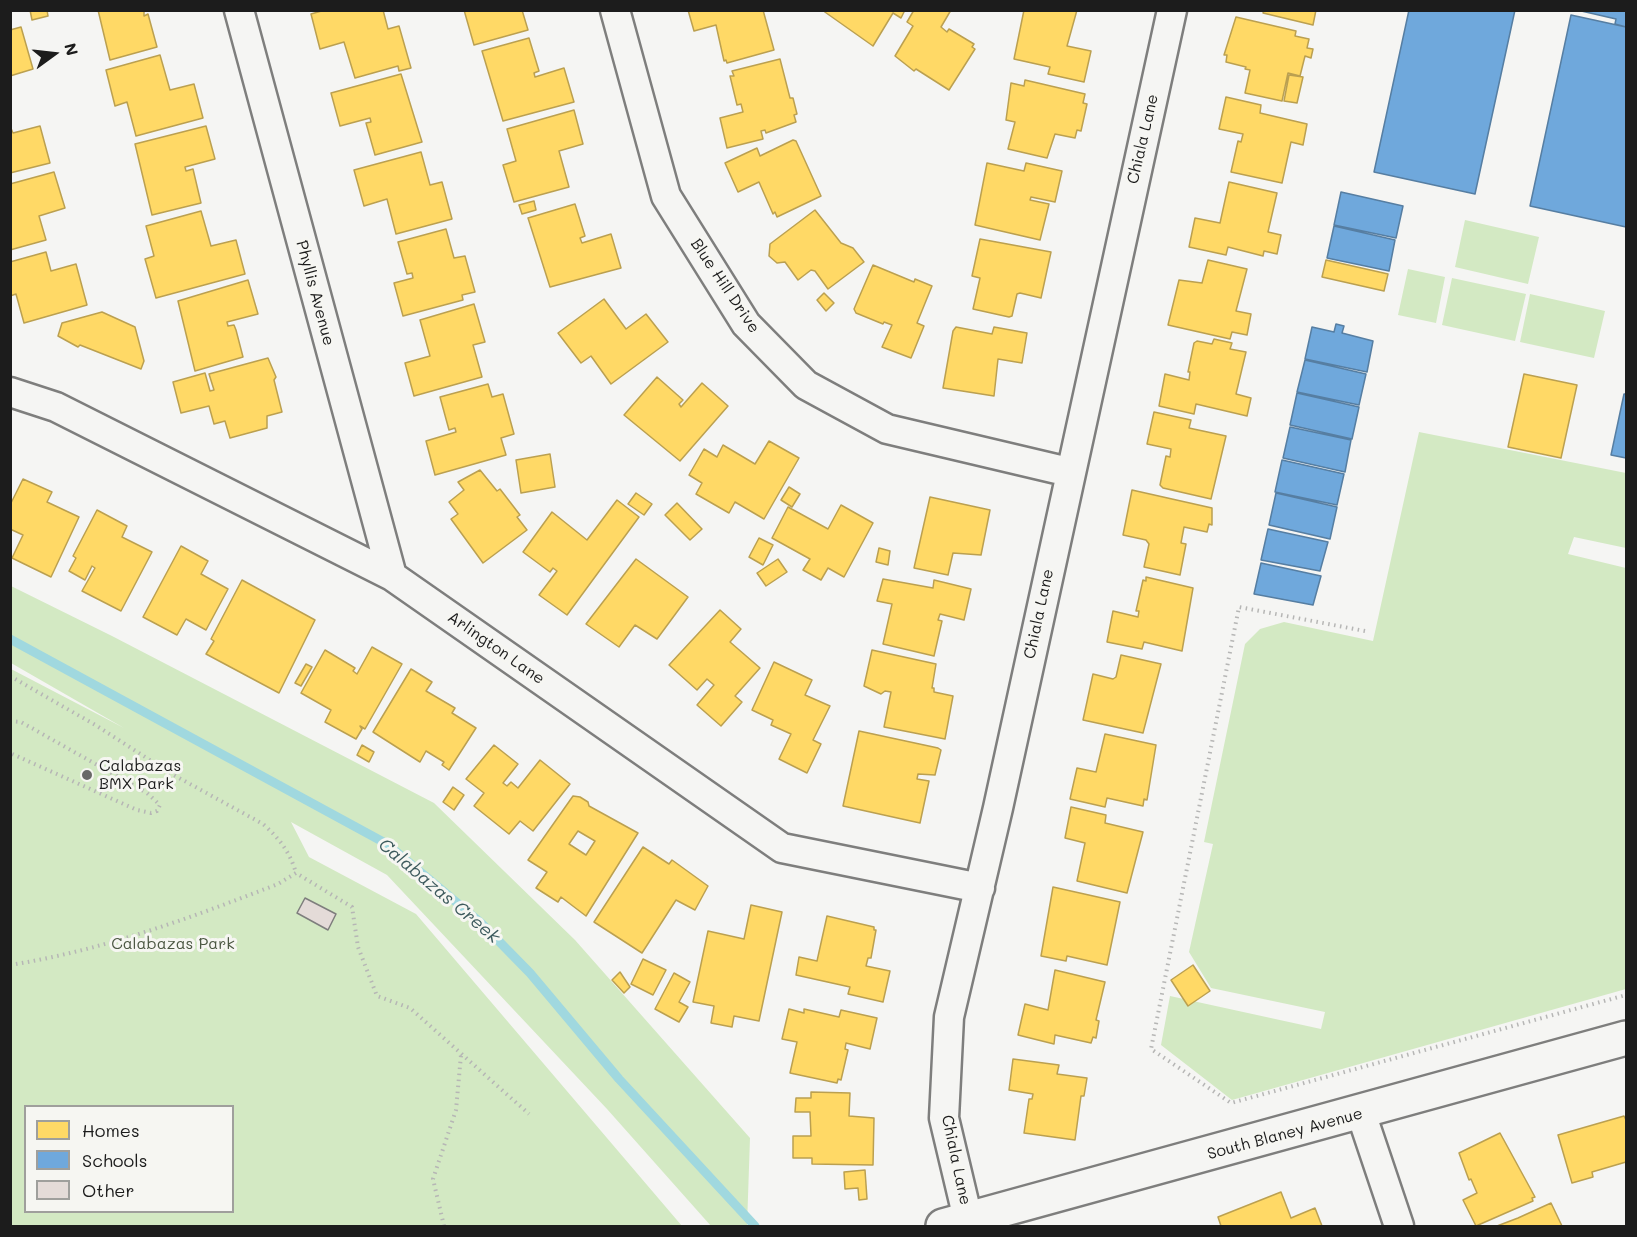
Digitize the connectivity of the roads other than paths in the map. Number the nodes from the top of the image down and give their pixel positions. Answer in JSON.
{"nodes":[{"id":1,"x":238,"y":10,"type":"edge"},
{"id":2,"x":615,"y":10,"type":"edge"},
{"id":3,"x":1172,"y":10,"type":"edge"},
{"id":4,"x":10,"y":392,"type":"edge"},
{"id":5,"x":1069,"y":472,"type":"junction"},
{"id":6,"x":392,"y":576,"type":"junction"},
{"id":7,"x":980,"y":888,"type":"junction"},
{"id":8,"x":1626,"y":1038,"type":"edge"},
{"id":9,"x":1361,"y":1113,"type":"junction"},
{"id":10,"x":955,"y":1223,"type":"edge"},
{"id":11,"x":1399,"y":1227,"type":"edge"}],
"edges":[{"from":1,"to":6,"type":"street","name":"Phyllis Avenue"},
{"from":2,"to":5,"type":"street","name":"Blue Hill Drive"},
{"from":3,"to":5,"type":"street","name":"Chiala Lane"},
{"from":4,"to":6,"type":"street","name":"Arlington Lane"},
{"from":5,"to":7,"type":"street","name":"Chiala Lane"},
{"from":6,"to":7,"type":"street","name":"Arlington Lane"},
{"from":7,"to":10,"type":"street","name":"Chiala Lane"},
{"from":8,"to":9,"type":"street","name":"South Blaney Avenue"},
{"from":9,"to":10,"type":"street","name":"South Blaney Avenue"},
{"from":9,"to":11,"type":"street"}]}
